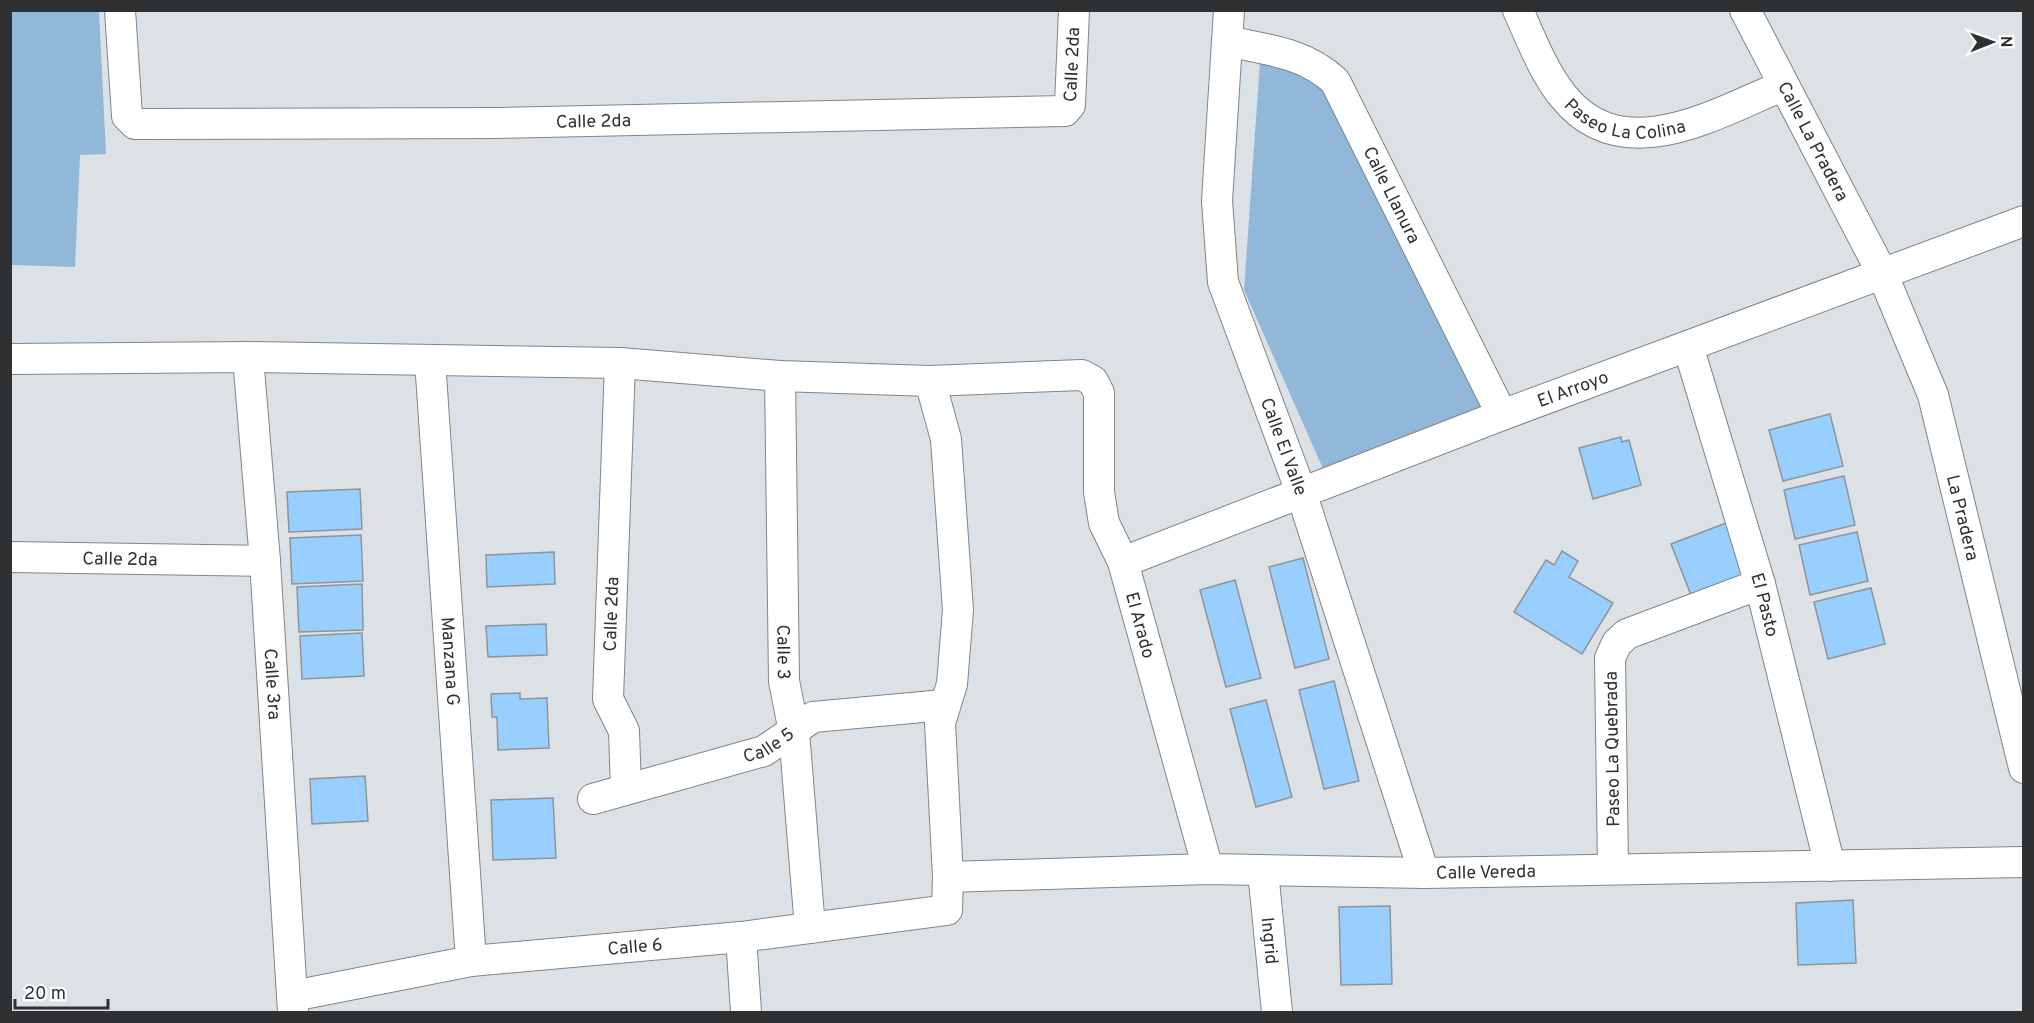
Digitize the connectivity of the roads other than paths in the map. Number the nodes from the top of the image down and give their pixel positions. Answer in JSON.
{"nodes":[{"id":1,"x":120,"y":10,"type":"edge"},
{"id":2,"x":1074,"y":10,"type":"edge"},
{"id":3,"x":1229,"y":10,"type":"edge"},
{"id":4,"x":1518,"y":10,"type":"edge"},
{"id":5,"x":1745,"y":10,"type":"edge"},
{"id":6,"x":1227,"y":41,"type":"junction"},
{"id":7,"x":1782,"y":86,"type":"junction"},
{"id":8,"x":2024,"y":221,"type":"edge"},
{"id":9,"x":1882,"y":273,"type":"junction"},
{"id":10,"x":1688,"y":346,"type":"junction"},
{"id":11,"x":248,"y":357,"type":"junction"},
{"id":12,"x":10,"y":359,"type":"edge"},
{"id":13,"x":430,"y":360,"type":"junction"},
{"id":14,"x":620,"y":363,"type":"junction"},
{"id":15,"x":780,"y":376,"type":"junction"},
{"id":16,"x":930,"y":381,"type":"junction"},
{"id":17,"x":1502,"y":415,"type":"junction"},
{"id":18,"x":1301,"y":492,"type":"junction"},
{"id":19,"x":10,"y":556,"type":"edge"},
{"id":20,"x":265,"y":561,"type":"junction"},
{"id":21,"x":1123,"y":562,"type":"junction"},
{"id":22,"x":1760,"y":584,"type":"junction"},
{"id":23,"x":944,"y":705,"type":"junction"},
{"id":24,"x":794,"y":732,"type":"junction"},
{"id":25,"x":2024,"y":768,"type":"edge"},
{"id":26,"x":626,"y":789,"type":"junction"},
{"id":27,"x":594,"y":799,"type":"dead end"},
{"id":28,"x":2024,"y":862,"type":"edge"},
{"id":29,"x":1830,"y":866,"type":"junction"},
{"id":30,"x":1208,"y":869,"type":"junction"},
{"id":31,"x":1613,"y":869,"type":"junction"},
{"id":32,"x":1263,"y":871,"type":"junction"},
{"id":33,"x":1424,"y":873,"type":"junction"},
{"id":34,"x":948,"y":877,"type":"junction"},
{"id":35,"x":810,"y":928,"type":"junction"},
{"id":36,"x":741,"y":937,"type":"junction"},
{"id":37,"x":471,"y":961,"type":"junction"},
{"id":38,"x":293,"y":1004,"type":"edge"},
{"id":39,"x":746,"y":1012,"type":"edge"},
{"id":40,"x":1277,"y":1012,"type":"edge"}],
"edges":[{"from":1,"to":2,"type":"street","name":"Calle 2da"},
{"from":3,"to":6,"type":"street","name":"Calle El Valle"},
{"from":4,"to":7,"type":"street","name":"Paseo La Colina"},
{"from":5,"to":7,"type":"street","name":"Calle La Pradera"},
{"from":6,"to":17,"type":"street","name":"Calle Llanura"},
{"from":6,"to":18,"type":"street","name":"Calle El Valle"},
{"from":7,"to":9,"type":"street","name":"Calle La Pradera"},
{"from":8,"to":9,"type":"street","name":"El Arroyo"},
{"from":9,"to":10,"type":"street","name":"El Arroyo"},
{"from":9,"to":25,"type":"street","name":"La Pradera"},
{"from":10,"to":17,"type":"street","name":"El Arroyo"},
{"from":10,"to":22,"type":"street","name":"El Pasto"},
{"from":11,"to":12,"type":"street"},
{"from":11,"to":13,"type":"street"},
{"from":11,"to":20,"type":"street","name":"Calle 3ra"},
{"from":13,"to":14,"type":"street"},
{"from":13,"to":37,"type":"street","name":"Manzana G"},
{"from":14,"to":15,"type":"street"},
{"from":14,"to":26,"type":"street","name":"Calle 2da"},
{"from":15,"to":16,"type":"street"},
{"from":15,"to":24,"type":"street","name":"Calle 3"},
{"from":16,"to":21,"type":"street","name":"El Arado"},
{"from":16,"to":23,"type":"street"},
{"from":17,"to":18,"type":"street","name":"El Arroyo"},
{"from":18,"to":21,"type":"street","name":"El Arroyo"},
{"from":18,"to":33,"type":"street","name":"Calle El Valle"},
{"from":19,"to":20,"type":"street","name":"Calle 2da"},
{"from":20,"to":38,"type":"street","name":"Calle 3ra"},
{"from":21,"to":30,"type":"street","name":"El Arado"},
{"from":22,"to":29,"type":"street","name":"El Pasto"},
{"from":22,"to":31,"type":"street","name":"Paseo La Quebrada"},
{"from":23,"to":24,"type":"street","name":"Calle 5"},
{"from":23,"to":34,"type":"street"},
{"from":24,"to":26,"type":"street","name":"Calle 5"},
{"from":24,"to":35,"type":"street","name":"Calle 3"},
{"from":26,"to":27,"type":"street","name":"Calle 5"},
{"from":28,"to":29,"type":"street","name":"Calle Vereda"},
{"from":29,"to":31,"type":"street","name":"Calle Vereda"},
{"from":30,"to":32,"type":"street","name":"Calle Vereda"},
{"from":30,"to":34,"type":"street","name":"Calle Vereda"},
{"from":31,"to":33,"type":"street","name":"Calle Vereda"},
{"from":32,"to":33,"type":"street","name":"Calle Vereda"},
{"from":32,"to":40,"type":"street","name":"Ingrid"},
{"from":34,"to":35,"type":"street","name":"Calle 6"},
{"from":35,"to":36,"type":"street","name":"Calle 6"},
{"from":36,"to":37,"type":"street","name":"Calle 6"},
{"from":36,"to":39,"type":"street"},
{"from":37,"to":38,"type":"street","name":"Calle 6"}]}
